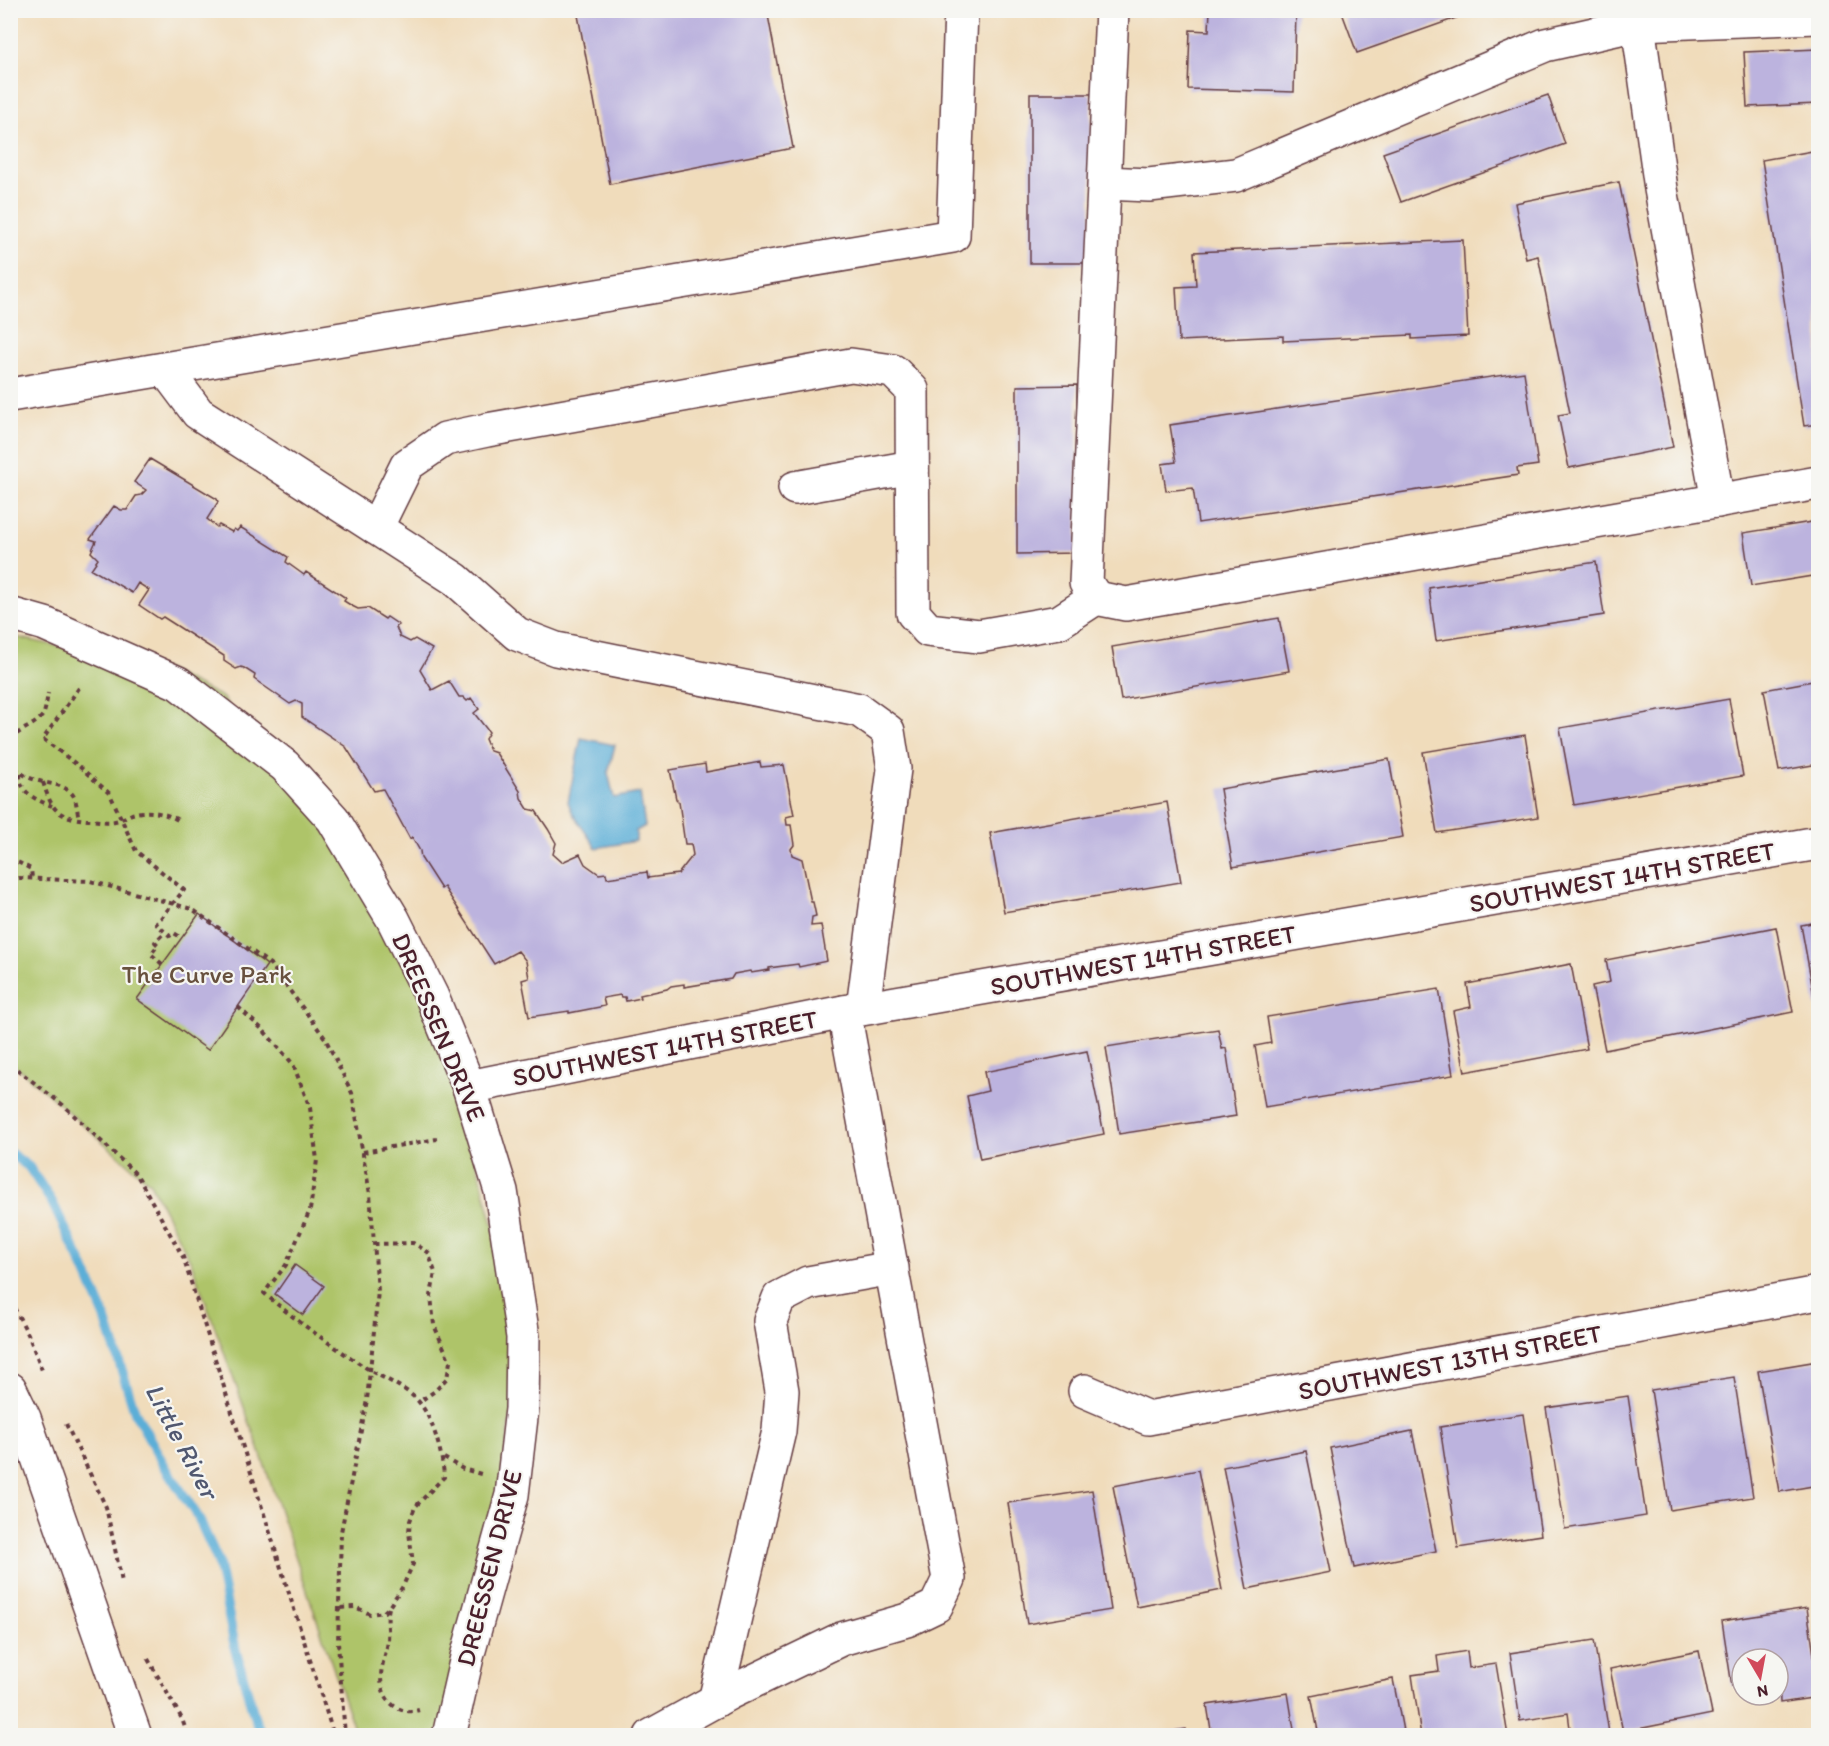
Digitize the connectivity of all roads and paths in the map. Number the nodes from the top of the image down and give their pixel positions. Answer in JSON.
{"nodes":[{"id":1,"x":961,"y":10,"type":"edge"},
{"id":2,"x":1112,"y":10,"type":"edge"},
{"id":3,"x":1637,"y":17,"type":"edge"},
{"id":4,"x":1818,"y":17,"type":"edge"},
{"id":5,"x":1105,"y":183,"type":"junction"},
{"id":6,"x":165,"y":369,"type":"junction"},
{"id":7,"x":10,"y":395,"type":"edge"},
{"id":8,"x":912,"y":467,"type":"junction"},
{"id":9,"x":1818,"y":483,"type":"edge"},
{"id":10,"x":795,"y":488,"type":"dead end"},
{"id":11,"x":1718,"y":501,"type":"junction"},
{"id":12,"x":376,"y":528,"type":"junction"},
{"id":13,"x":1096,"y":598,"type":"junction"},
{"id":14,"x":10,"y":614,"type":"edge"},
{"id":15,"x":79,"y":688,"type":"dead end"},
{"id":16,"x":48,"y":693,"type":"dead end"},
{"id":17,"x":10,"y":740,"type":"edge"},
{"id":18,"x":10,"y":760,"type":"edge"},
{"id":19,"x":20,"y":774,"type":"junction"},
{"id":20,"x":43,"y":782,"type":"junction"},
{"id":21,"x":53,"y":806,"type":"junction"},
{"id":22,"x":79,"y":819,"type":"junction"},
{"id":23,"x":121,"y":819,"type":"junction"},
{"id":24,"x":181,"y":822,"type":"dead end"},
{"id":25,"x":1818,"y":843,"type":"edge"},
{"id":26,"x":10,"y":858,"type":"edge"},
{"id":27,"x":33,"y":878,"type":"junction"},
{"id":28,"x":10,"y":880,"type":"edge"},
{"id":29,"x":174,"y":904,"type":"junction"},
{"id":30,"x":165,"y":932,"type":"junction"},
{"id":31,"x":182,"y":938,"type":"dead end"},
{"id":32,"x":162,"y":964,"type":"dead end"},
{"id":33,"x":238,"y":1007,"type":"dead end"},
{"id":34,"x":854,"y":1010,"type":"junction"},
{"id":35,"x":10,"y":1064,"type":"edge"},
{"id":36,"x":470,"y":1086,"type":"junction"},
{"id":37,"x":437,"y":1139,"type":"dead end"},
{"id":38,"x":363,"y":1152,"type":"junction"},
{"id":39,"x":374,"y":1244,"type":"junction"},
{"id":40,"x":892,"y":1268,"type":"junction"},
{"id":41,"x":1818,"y":1293,"type":"edge"},
{"id":42,"x":10,"y":1300,"type":"edge"},
{"id":43,"x":370,"y":1370,"type":"junction"},
{"id":44,"x":43,"y":1373,"type":"dead end"},
{"id":45,"x":10,"y":1389,"type":"edge"},
{"id":46,"x":1085,"y":1391,"type":"dead end"},
{"id":47,"x":419,"y":1402,"type":"junction"},
{"id":48,"x":17,"y":1420,"type":"edge"},
{"id":49,"x":65,"y":1423,"type":"dead end"},
{"id":50,"x":442,"y":1457,"type":"junction"},
{"id":51,"x":481,"y":1475,"type":"dead end"},
{"id":52,"x":123,"y":1591,"type":"dead end"},
{"id":53,"x":389,"y":1607,"type":"junction"},
{"id":54,"x":339,"y":1608,"type":"junction"},
{"id":55,"x":147,"y":1658,"type":"dead end"},
{"id":56,"x":715,"y":1701,"type":"junction"},
{"id":57,"x":420,"y":1710,"type":"dead end"},
{"id":58,"x":135,"y":1736,"type":"edge"},
{"id":59,"x":188,"y":1736,"type":"edge"},
{"id":60,"x":334,"y":1736,"type":"edge"},
{"id":61,"x":345,"y":1736,"type":"edge"},
{"id":62,"x":449,"y":1736,"type":"edge"},
{"id":63,"x":651,"y":1736,"type":"edge"}],
"edges":[{"from":1,"to":6,"type":"street"},
{"from":2,"to":5,"type":"street"},
{"from":3,"to":4,"type":"street"},
{"from":3,"to":5,"type":"street"},
{"from":3,"to":11,"type":"street"},
{"from":5,"to":13,"type":"street"},
{"from":6,"to":7,"type":"street"},
{"from":6,"to":12,"type":"street"},
{"from":8,"to":10,"type":"street"},
{"from":8,"to":12,"type":"street"},
{"from":8,"to":13,"type":"street"},
{"from":9,"to":11,"type":"street"},
{"from":11,"to":13,"type":"street"},
{"from":12,"to":34,"type":"street"},
{"from":14,"to":36,"type":"street","name":"DREESSEN DRIVE"},
{"from":15,"to":23,"type":"path"},
{"from":16,"to":17,"type":"path"},
{"from":18,"to":19,"type":"path"},
{"from":19,"to":20,"type":"path"},
{"from":19,"to":21,"type":"path"},
{"from":20,"to":21,"type":"path"},
{"from":20,"to":22,"type":"path"},
{"from":21,"to":22,"type":"path"},
{"from":22,"to":23,"type":"path"},
{"from":23,"to":24,"type":"path"},
{"from":23,"to":29,"type":"path"},
{"from":25,"to":34,"type":"street","name":"SOUTHWEST 14TH STREET"},
{"from":26,"to":27,"type":"path"},
{"from":27,"to":28,"type":"path"},
{"from":27,"to":29,"type":"path"},
{"from":29,"to":30,"type":"path"},
{"from":29,"to":38,"type":"path"},
{"from":30,"to":31,"type":"path"},
{"from":30,"to":32,"type":"path"},
{"from":33,"to":43,"type":"path"},
{"from":34,"to":36,"type":"street","name":"SOUTHWEST 14TH STREET"},
{"from":34,"to":40,"type":"street"},
{"from":35,"to":60,"type":"path"},
{"from":36,"to":62,"type":"street","name":"DREESSEN DRIVE"},
{"from":37,"to":38,"type":"path"},
{"from":38,"to":39,"type":"path"},
{"from":39,"to":43,"type":"path"},
{"from":39,"to":47,"type":"path"},
{"from":40,"to":56,"type":"street"},
{"from":40,"to":56,"type":"street"},
{"from":41,"to":46,"type":"street","name":"SOUTHWEST 13TH STREET"},
{"from":42,"to":44,"type":"path"},
{"from":43,"to":47,"type":"path"},
{"from":43,"to":54,"type":"path"},
{"from":45,"to":48,"type":"street"},
{"from":47,"to":50,"type":"path"},
{"from":48,"to":58,"type":"street"},
{"from":49,"to":52,"type":"path"},
{"from":50,"to":51,"type":"path"},
{"from":50,"to":53,"type":"path"},
{"from":53,"to":54,"type":"path"},
{"from":53,"to":57,"type":"path"},
{"from":54,"to":61,"type":"path"},
{"from":55,"to":59,"type":"path"},
{"from":56,"to":63,"type":"street"}]}
